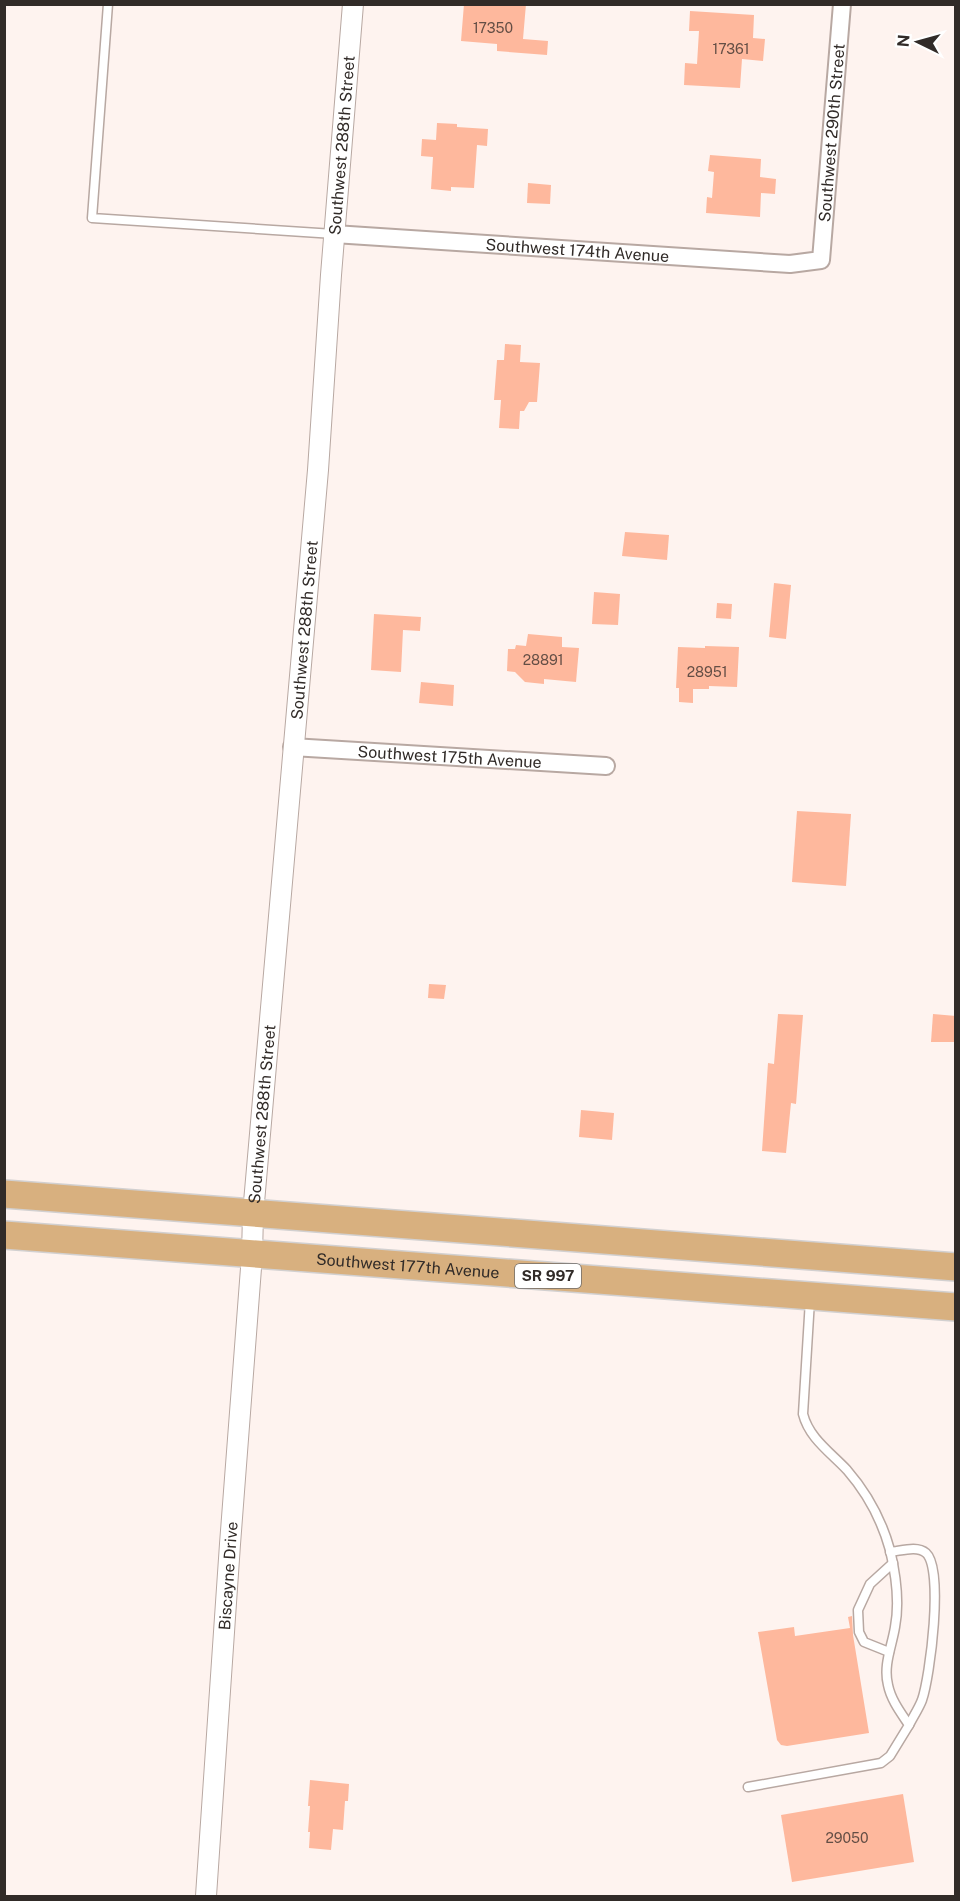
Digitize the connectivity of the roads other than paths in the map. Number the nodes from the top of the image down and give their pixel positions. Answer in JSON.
{"nodes":[{"id":1,"x":108,"y":4,"type":"edge"},
{"id":2,"x":353,"y":4,"type":"edge"},
{"id":3,"x":842,"y":4,"type":"edge"},
{"id":4,"x":334,"y":234,"type":"junction"},
{"id":5,"x":821,"y":260,"type":"joint"},
{"id":6,"x":292,"y":747,"type":"junction"},
{"id":7,"x":606,"y":766,"type":"dead end"},
{"id":8,"x":4,"y":1194,"type":"edge"},
{"id":9,"x":253,"y":1214,"type":"junction"},
{"id":10,"x":4,"y":1235,"type":"edge"},
{"id":11,"x":252,"y":1255,"type":"junction"},
{"id":12,"x":956,"y":1267,"type":"edge"},
{"id":13,"x":810,"y":1296,"type":"junction"},
{"id":14,"x":956,"y":1307,"type":"edge"},
{"id":15,"x":890,"y":1552,"type":"junction"},
{"id":16,"x":892,"y":1563,"type":"junction"},
{"id":17,"x":889,"y":1652,"type":"junction"},
{"id":18,"x":909,"y":1725,"type":"junction"},
{"id":19,"x":748,"y":1787,"type":"dead end"},
{"id":20,"x":206,"y":1896,"type":"edge"}],
"edges":[{"from":1,"to":4,"type":"lane"},
{"from":2,"to":4,"type":"street","name":"Southwest 288th Street"},
{"from":3,"to":5,"type":"street","name":"Southwest 290th Street"},
{"from":4,"to":5,"type":"street","name":"Southwest 174th Avenue"},
{"from":4,"to":6,"type":"street","name":"Southwest 288th Street"},
{"from":6,"to":7,"type":"street","name":"Southwest 175th Avenue"},
{"from":6,"to":9,"type":"street","name":"Southwest 288th Street"},
{"from":8,"to":9,"type":"highway"},
{"from":9,"to":11,"type":"street","name":"Southwest 288th Street"},
{"from":9,"to":12,"type":"highway"},
{"from":10,"to":11,"type":"highway","name":"Southwest 177th Avenue","number":"SR 997"},
{"from":11,"to":13,"type":"highway","name":"Southwest 177th Avenue","number":"SR 997"},
{"from":11,"to":20,"type":"street","name":"Biscayne Drive"},
{"from":13,"to":14,"type":"highway","name":"Southwest 177th Avenue","number":"SR 997"},
{"from":13,"to":15,"type":"lane"},
{"from":15,"to":16,"type":"lane"},
{"from":15,"to":18,"type":"lane"},
{"from":16,"to":17,"type":"lane"},
{"from":16,"to":17,"type":"lane"},
{"from":17,"to":18,"type":"lane"},
{"from":18,"to":19,"type":"lane"}]}
